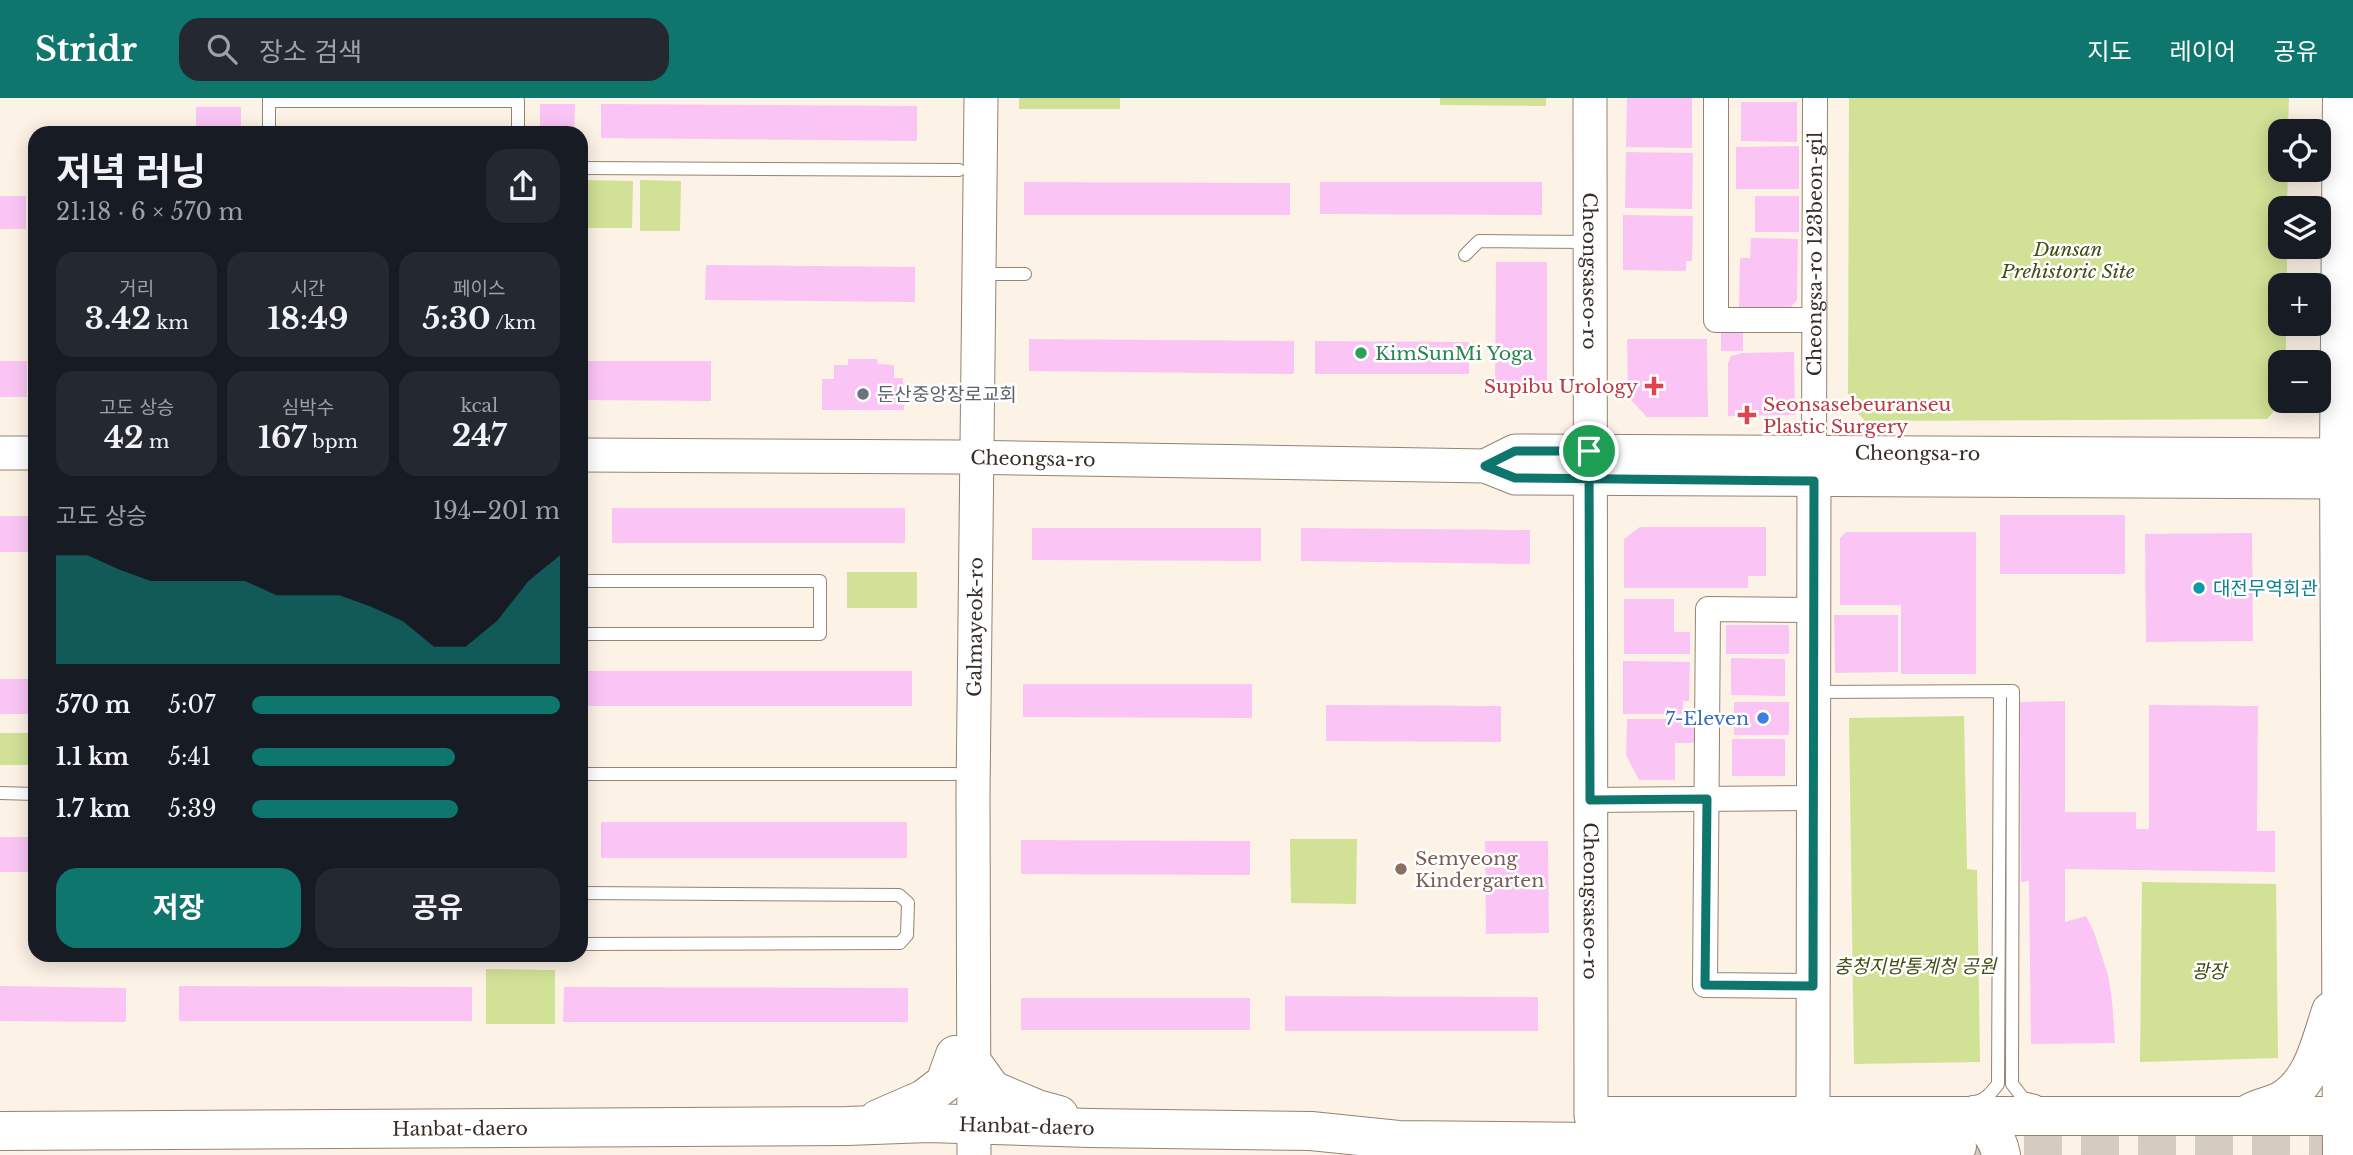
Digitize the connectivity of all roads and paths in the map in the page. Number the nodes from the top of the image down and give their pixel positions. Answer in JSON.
{"nodes":[{"id":1,"x":958,"y":98,"type":"edge"},
{"id":2,"x":981,"y":98,"type":"edge"},
{"id":3,"x":1590,"y":98,"type":"edge"},
{"id":4,"x":1716,"y":98,"type":"edge"},
{"id":5,"x":1815,"y":98,"type":"edge"},
{"id":6,"x":2342,"y":98,"type":"edge"},
{"id":7,"x":269,"y":100,"type":"edge"},
{"id":8,"x":269,"y":126,"type":"edge"},
{"id":9,"x":519,"y":126,"type":"edge"},
{"id":10,"x":588,"y":168,"type":"edge"},
{"id":11,"x":959,"y":170,"type":"junction"},
{"id":12,"x":1589,"y":242,"type":"junction"},
{"id":13,"x":1465,"y":255,"type":"dead end"},
{"id":14,"x":981,"y":274,"type":"junction"},
{"id":15,"x":1026,"y":274,"type":"dead end"},
{"id":16,"x":1814,"y":320,"type":"junction"},
{"id":17,"x":0,"y":453,"type":"edge"},
{"id":18,"x":28,"y":453,"type":"edge"},
{"id":19,"x":588,"y":455,"type":"edge"},
{"id":20,"x":968,"y":457,"type":"junction"},
{"id":21,"x":1589,"y":465,"type":"junction"},
{"id":22,"x":1814,"y":466,"type":"junction"},
{"id":23,"x":2346,"y":468,"type":"edge"},
{"id":24,"x":588,"y":581,"type":"edge"},
{"id":25,"x":1814,"y":610,"type":"junction"},
{"id":26,"x":588,"y":634,"type":"edge"},
{"id":27,"x":2000,"y":691,"type":"junction"},
{"id":28,"x":1814,"y":692,"type":"junction"},
{"id":29,"x":588,"y":774,"type":"edge"},
{"id":30,"x":956,"y":774,"type":"junction"},
{"id":31,"x":0,"y":793,"type":"edge"},
{"id":32,"x":28,"y":794,"type":"edge"},
{"id":33,"x":1813,"y":798,"type":"junction"},
{"id":34,"x":1707,"y":799,"type":"junction"},
{"id":35,"x":1590,"y":800,"type":"junction"},
{"id":36,"x":588,"y":893,"type":"edge"},
{"id":37,"x":588,"y":944,"type":"edge"},
{"id":38,"x":2341,"y":981,"type":"junction"},
{"id":39,"x":1813,"y":986,"type":"junction"},
{"id":40,"x":965,"y":1060,"type":"junction"},
{"id":41,"x":1813,"y":1115,"type":"junction"},
{"id":42,"x":1591,"y":1116,"type":"junction"},
{"id":43,"x":2074,"y":1116,"type":"junction"},
{"id":44,"x":2245,"y":1116,"type":"junction"},
{"id":45,"x":2347,"y":1116,"type":"edge"},
{"id":46,"x":847,"y":1126,"type":"junction"},
{"id":47,"x":1954,"y":1126,"type":"junction"},
{"id":48,"x":1090,"y":1128,"type":"junction"},
{"id":49,"x":0,"y":1131,"type":"edge"},
{"id":50,"x":1311,"y":1131,"type":"junction"},
{"id":51,"x":965,"y":1140,"type":"edge"},
{"id":52,"x":53,"y":1143,"type":"edge"},
{"id":53,"x":2001,"y":1155,"type":"edge"},
{"id":54,"x":2342,"y":1155,"type":"edge"}],
"edges":[{"from":1,"to":11,"type":"street","name":"Galmayeok-ro"},
{"from":2,"to":14,"type":"street","name":"Galmayeok-ro"},
{"from":3,"to":12,"type":"street","name":"Cheongsaseo-ro"},
{"from":4,"to":16,"type":"street"},
{"from":5,"to":16,"type":"street","name":"Cheongsa-ro 123beon-gil"},
{"from":6,"to":23,"type":"main road"},
{"from":7,"to":8,"type":"lane"},
{"from":7,"to":9,"type":"lane"},
{"from":10,"to":11,"type":"lane"},
{"from":11,"to":20,"type":"street","name":"Galmayeok-ro"},
{"from":12,"to":13,"type":"lane"},
{"from":12,"to":21,"type":"street","name":"Cheongsaseo-ro"},
{"from":14,"to":15,"type":"lane"},
{"from":14,"to":20,"type":"street","name":"Galmayeok-ro"},
{"from":16,"to":22,"type":"street","name":"Cheongsa-ro 123beon-gil"},
{"from":17,"to":18,"type":"street"},
{"from":19,"to":20,"type":"street","name":"Cheongsa-ro"},
{"from":20,"to":21,"type":"street","name":"Cheongsa-ro"},
{"from":20,"to":30,"type":"street","name":"Galmayeok-ro"},
{"from":20,"to":40,"type":"street","name":"Galmayeok-ro"},
{"from":21,"to":22,"type":"street","name":"Cheongsa-ro"},
{"from":21,"to":35,"type":"street","name":"Cheongsaseo-ro"},
{"from":22,"to":23,"type":"street","name":"Cheongsa-ro"},
{"from":22,"to":25,"type":"street"},
{"from":23,"to":38,"type":"main road"},
{"from":24,"to":26,"type":"lane"},
{"from":25,"to":28,"type":"street"},
{"from":25,"to":34,"type":"street"},
{"from":27,"to":28,"type":"lane"},
{"from":27,"to":43,"type":"lane"},
{"from":27,"to":47,"type":"lane"},
{"from":28,"to":33,"type":"street"},
{"from":29,"to":30,"type":"lane"},
{"from":30,"to":40,"type":"street","name":"Galmayeok-ro"},
{"from":31,"to":32,"type":"lane"},
{"from":33,"to":34,"type":"street"},
{"from":33,"to":39,"type":"street"},
{"from":34,"to":35,"type":"street"},
{"from":34,"to":39,"type":"street"},
{"from":35,"to":42,"type":"street","name":"Cheongsaseo-ro"},
{"from":36,"to":37,"type":"lane"},
{"from":38,"to":44,"type":"main road"},
{"from":38,"to":45,"type":"main road"},
{"from":39,"to":41,"type":"street"},
{"from":40,"to":46,"type":"main road"},
{"from":40,"to":48,"type":"main road"},
{"from":40,"to":51,"type":"street","name":"Galmayeok-ro"},
{"from":41,"to":42,"type":"main road"},
{"from":41,"to":47,"type":"main road"},
{"from":42,"to":50,"type":"main road"},
{"from":43,"to":44,"type":"main road"},
{"from":43,"to":47,"type":"main road"},
{"from":44,"to":45,"type":"main road"},
{"from":45,"to":54,"type":"main road"},
{"from":46,"to":51,"type":"main road","name":"Hanbat-daero"},
{"from":46,"to":52,"type":"main road","name":"Hanbat-daero"},
{"from":47,"to":50,"type":"main road","name":"Hanbat-daero"},
{"from":47,"to":53,"type":"main road"},
{"from":48,"to":50,"type":"main road","name":"Hanbat-daero"},
{"from":48,"to":51,"type":"main road","name":"Hanbat-daero"},
{"from":49,"to":52,"type":"main road"}]}
